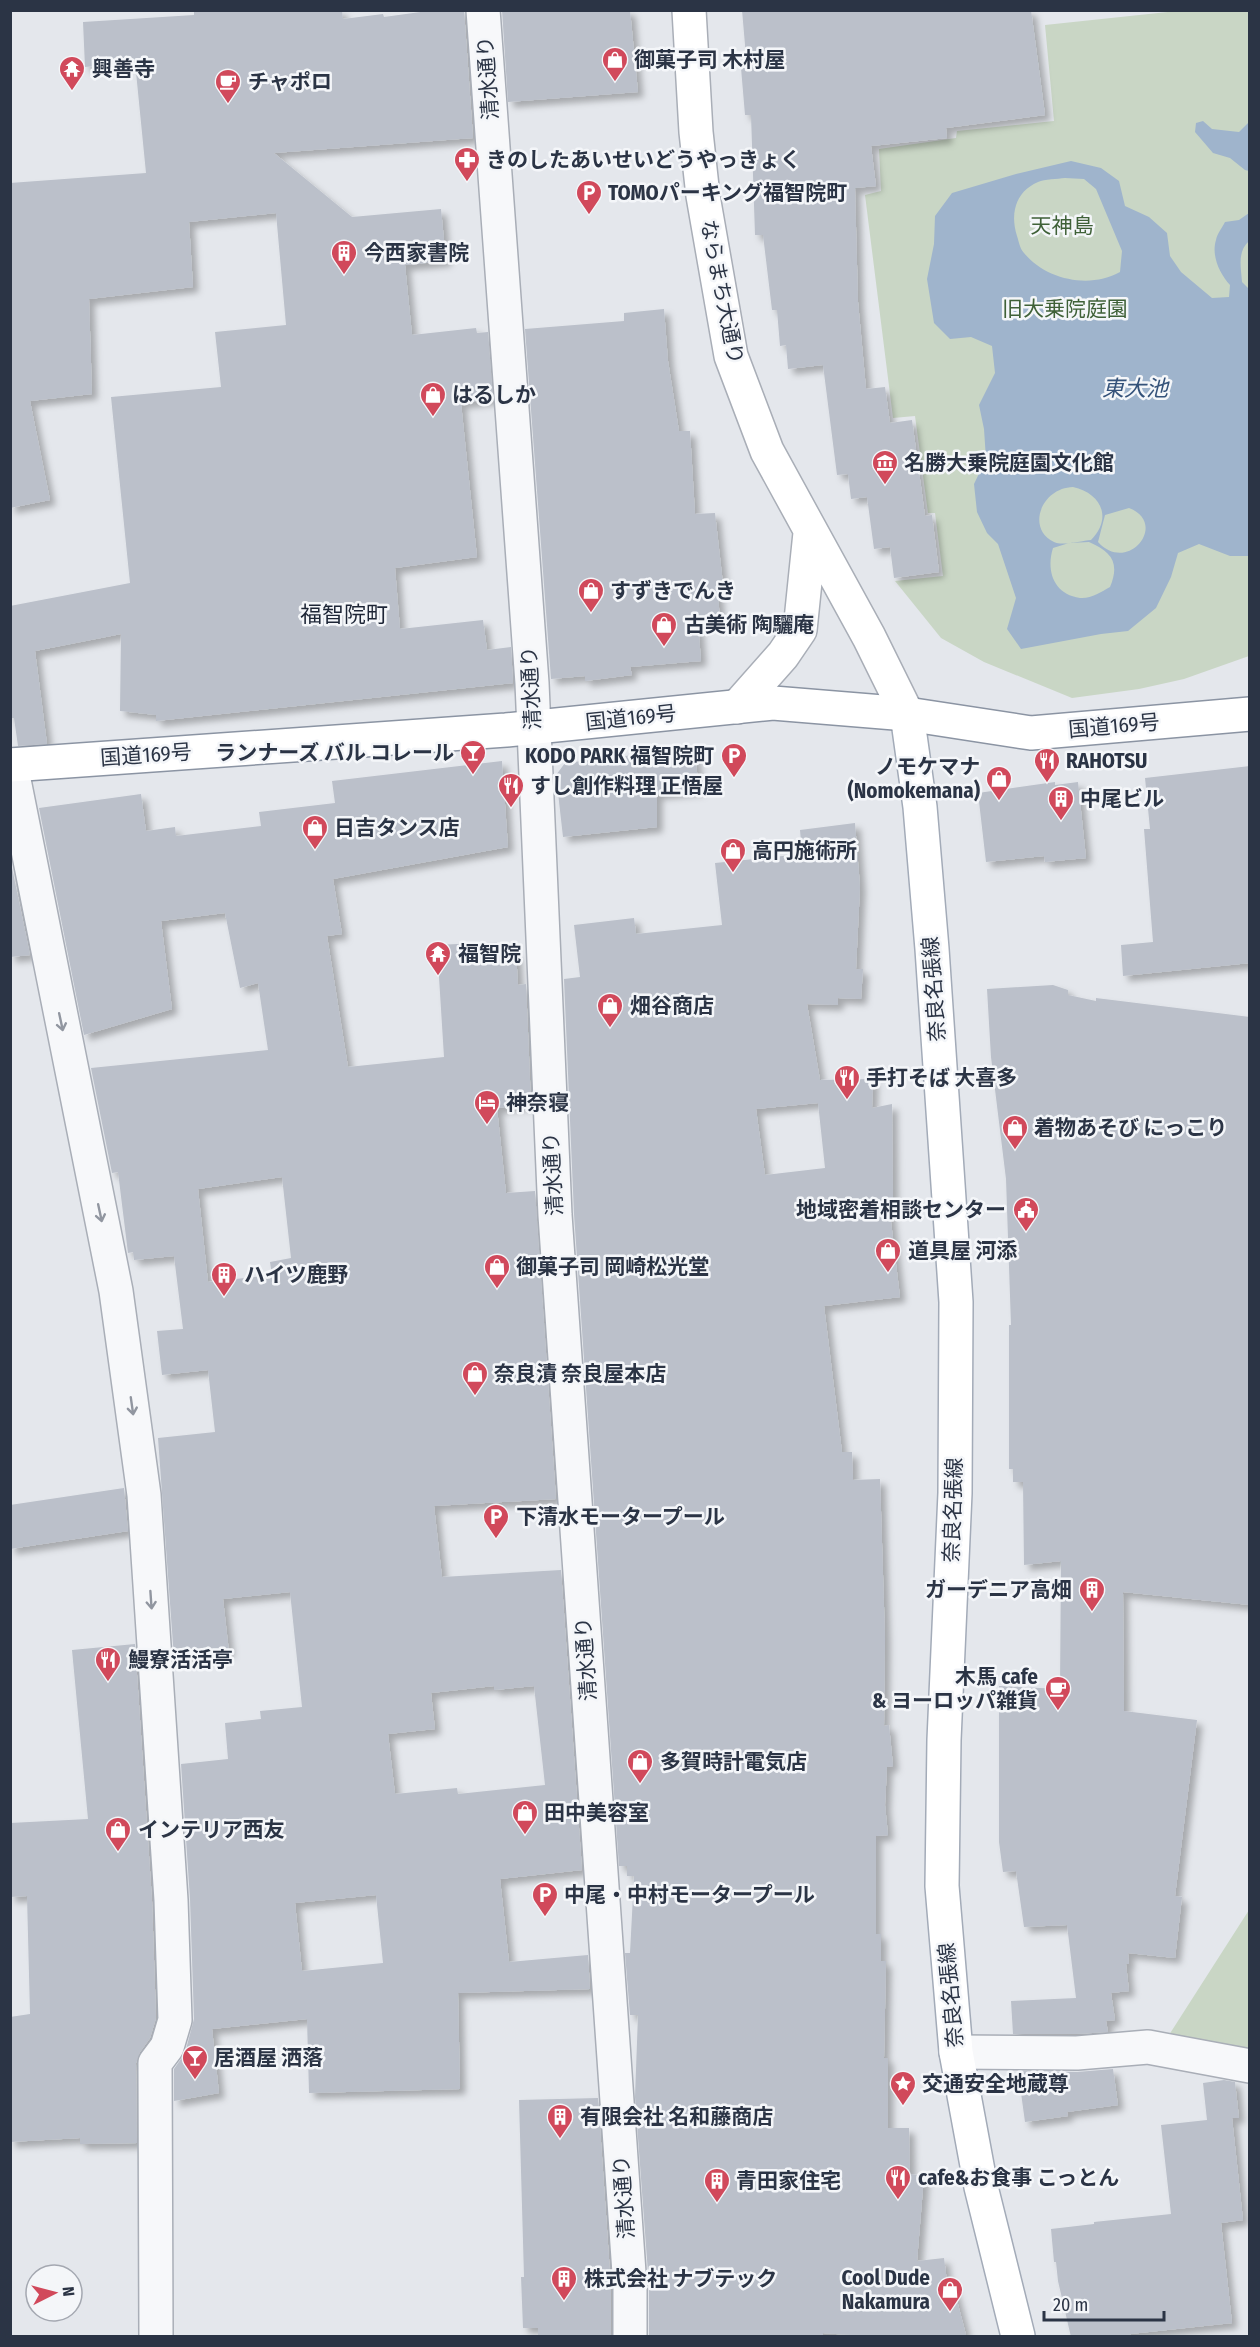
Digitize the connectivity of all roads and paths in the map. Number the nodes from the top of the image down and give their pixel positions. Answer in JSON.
{"nodes":[{"id":1,"x":483,"y":10,"type":"edge"},
{"id":2,"x":689,"y":10,"type":"edge"},
{"id":3,"x":810,"y":533,"type":"junction"},
{"id":4,"x":737,"y":707,"type":"junction"},
{"id":5,"x":907,"y":714,"type":"junction"},
{"id":6,"x":1250,"y":714,"type":"edge"},
{"id":7,"x":533,"y":728,"type":"junction"},
{"id":8,"x":11,"y":765,"type":"edge"},
{"id":9,"x":956,"y":2052,"type":"junction"},
{"id":10,"x":1250,"y":2066,"type":"edge"},
{"id":11,"x":156,"y":2337,"type":"edge"},
{"id":12,"x":630,"y":2337,"type":"edge"},
{"id":13,"x":1018,"y":2337,"type":"edge"}],
"edges":[{"from":1,"to":7,"type":"street","name":"清水通り"},
{"from":2,"to":3,"type":"main road","name":"ならまち大通り"},
{"from":3,"to":4,"type":"main road"},
{"from":3,"to":5,"type":"main road","name":"ならまち大通り"},
{"from":4,"to":5,"type":"main road","name":"国道169号"},
{"from":4,"to":7,"type":"main road","name":"国道169号"},
{"from":5,"to":6,"type":"main road","name":"国道169号"},
{"from":5,"to":9,"type":"main road","name":"奈良名張線"},
{"from":7,"to":8,"type":"main road","name":"国道169号"},
{"from":7,"to":12,"type":"street","name":"清水通り"},
{"from":8,"to":11,"type":"street","one_way":true},
{"from":9,"to":10,"type":"street"},
{"from":9,"to":13,"type":"main road","name":"奈良名張線"}]}
